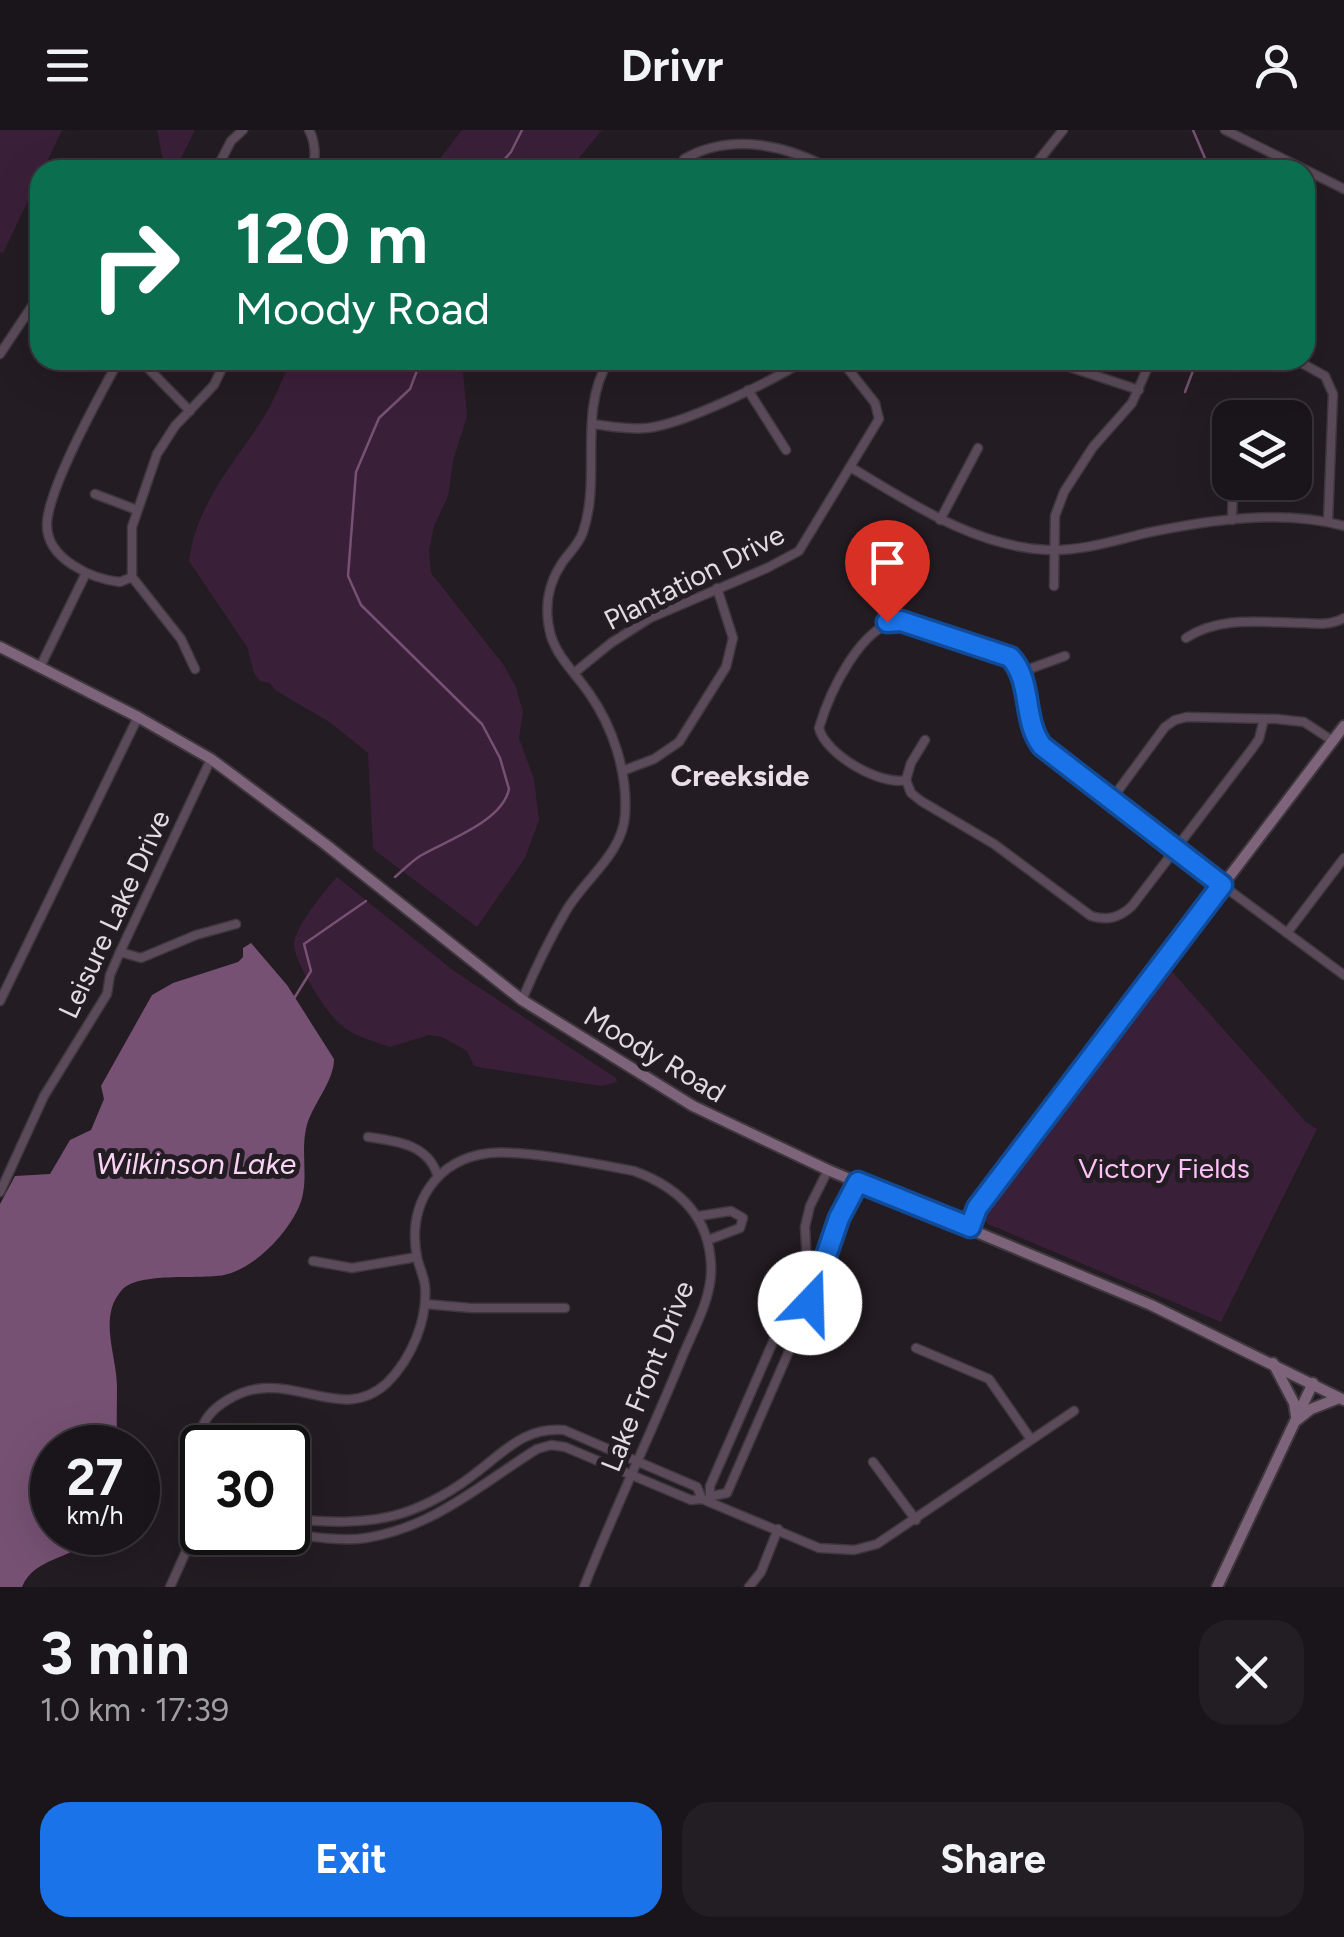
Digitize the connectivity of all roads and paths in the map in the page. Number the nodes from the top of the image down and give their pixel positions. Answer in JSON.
{"nodes":[{"id":1,"x":243,"y":130,"type":"edge"},
{"id":2,"x":309,"y":130,"type":"edge"},
{"id":3,"x":1063,"y":130,"type":"edge"},
{"id":4,"x":1225,"y":130,"type":"edge"},
{"id":5,"x":684,"y":159,"type":"dead end"},
{"id":6,"x":221,"y":160,"type":"edge"},
{"id":7,"x":314,"y":160,"type":"edge"},
{"id":8,"x":809,"y":160,"type":"edge"},
{"id":9,"x":1039,"y":160,"type":"edge"},
{"id":10,"x":1286,"y":160,"type":"edge"},
{"id":11,"x":1315,"y":175,"type":"edge"},
{"id":12,"x":1344,"y":189,"type":"edge"},
{"id":13,"x":30,"y":309,"type":"edge"},
{"id":14,"x":0,"y":354,"type":"edge"},
{"id":15,"x":1315,"y":368,"type":"edge"},
{"id":16,"x":114,"y":370,"type":"edge"},
{"id":17,"x":150,"y":370,"type":"edge"},
{"id":18,"x":221,"y":370,"type":"edge"},
{"id":19,"x":605,"y":370,"type":"edge"},
{"id":20,"x":787,"y":370,"type":"edge"},
{"id":21,"x":848,"y":370,"type":"edge"},
{"id":22,"x":1078,"y":370,"type":"edge"},
{"id":23,"x":1146,"y":370,"type":"edge"},
{"id":24,"x":748,"y":390,"type":"junction"},
{"id":25,"x":1139,"y":390,"type":"junction"},
{"id":26,"x":190,"y":411,"type":"junction"},
{"id":27,"x":592,"y":424,"type":"junction"},
{"id":28,"x":978,"y":448,"type":"dead end"},
{"id":29,"x":786,"y":450,"type":"dead end"},
{"id":30,"x":852,"y":468,"type":"junction"},
{"id":31,"x":95,"y":494,"type":"dead end"},
{"id":32,"x":1232,"y":500,"type":"edge"},
{"id":33,"x":137,"y":510,"type":"junction"},
{"id":34,"x":940,"y":520,"type":"junction"},
{"id":35,"x":1232,"y":520,"type":"junction"},
{"id":36,"x":1328,"y":522,"type":"junction"},
{"id":37,"x":1344,"y":526,"type":"edge"},
{"id":38,"x":1052,"y":550,"type":"junction"},
{"id":39,"x":86,"y":573,"type":"junction"},
{"id":40,"x":132,"y":576,"type":"junction"},
{"id":41,"x":1054,"y":586,"type":"dead end"},
{"id":42,"x":717,"y":588,"type":"junction"},
{"id":43,"x":1344,"y":618,"type":"edge"},
{"id":44,"x":1186,"y":638,"type":"dead end"},
{"id":45,"x":0,"y":648,"type":"edge"},
{"id":46,"x":1064,"y":656,"type":"dead end"},
{"id":47,"x":40,"y":667,"type":"junction"},
{"id":48,"x":195,"y":669,"type":"dead end"},
{"id":49,"x":1021,"y":672,"type":"junction"},
{"id":50,"x":574,"y":673,"type":"junction"},
{"id":51,"x":138,"y":717,"type":"junction"},
{"id":52,"x":1264,"y":719,"type":"junction"},
{"id":53,"x":1344,"y":726,"type":"edge"},
{"id":54,"x":925,"y":740,"type":"dead end"},
{"id":55,"x":1334,"y":740,"type":"junction"},
{"id":56,"x":210,"y":759,"type":"junction"},
{"id":57,"x":622,"y":771,"type":"junction"},
{"id":58,"x":906,"y":780,"type":"junction"},
{"id":59,"x":1111,"y":800,"type":"junction"},
{"id":60,"x":1174,"y":849,"type":"junction"},
{"id":61,"x":1344,"y":858,"type":"edge"},
{"id":62,"x":1222,"y":885,"type":"junction"},
{"id":63,"x":236,"y":924,"type":"dead end"},
{"id":64,"x":1286,"y":934,"type":"junction"},
{"id":65,"x":120,"y":952,"type":"junction"},
{"id":66,"x":1344,"y":975,"type":"edge"},
{"id":67,"x":0,"y":1000,"type":"edge"},
{"id":68,"x":522,"y":1000,"type":"junction"},
{"id":69,"x":368,"y":1136,"type":"dead end"},
{"id":70,"x":828,"y":1170,"type":"junction"},
{"id":71,"x":437,"y":1174,"type":"junction"},
{"id":72,"x":858,"y":1182,"type":"junction"},
{"id":73,"x":0,"y":1192,"type":"edge"},
{"id":74,"x":698,"y":1216,"type":"junction"},
{"id":75,"x":970,"y":1227,"type":"junction"},
{"id":76,"x":708,"y":1240,"type":"junction"},
{"id":77,"x":417,"y":1256,"type":"junction"},
{"id":78,"x":314,"y":1260,"type":"dead end"},
{"id":79,"x":425,"y":1304,"type":"junction"},
{"id":80,"x":564,"y":1308,"type":"dead end"},
{"id":81,"x":916,"y":1348,"type":"dead end"},
{"id":82,"x":1273,"y":1363,"type":"junction"},
{"id":83,"x":1314,"y":1383,"type":"junction"},
{"id":84,"x":1342,"y":1399,"type":"edge"},
{"id":85,"x":1074,"y":1411,"type":"dead end"},
{"id":86,"x":1296,"y":1420,"type":"junction"},
{"id":87,"x":204,"y":1425,"type":"edge"},
{"id":88,"x":1030,"y":1438,"type":"junction"},
{"id":89,"x":638,"y":1462,"type":"junction"},
{"id":90,"x":873,"y":1462,"type":"dead end"},
{"id":91,"x":632,"y":1475,"type":"junction"},
{"id":92,"x":708,"y":1499,"type":"junction"},
{"id":93,"x":406,"y":1511,"type":"junction"},
{"id":94,"x":310,"y":1520,"type":"edge"},
{"id":95,"x":916,"y":1520,"type":"junction"},
{"id":96,"x":412,"y":1526,"type":"junction"},
{"id":97,"x":778,"y":1528,"type":"junction"},
{"id":98,"x":310,"y":1536,"type":"edge"},
{"id":99,"x":184,"y":1555,"type":"edge"},
{"id":100,"x":170,"y":1587,"type":"edge"},
{"id":101,"x":584,"y":1587,"type":"edge"},
{"id":102,"x":750,"y":1587,"type":"edge"},
{"id":103,"x":1217,"y":1587,"type":"edge"}],
"edges":[{"from":1,"to":6,"type":"street"},
{"from":2,"to":7,"type":"street"},
{"from":3,"to":9,"type":"street"},
{"from":4,"to":10,"type":"street"},
{"from":5,"to":8,"type":"street"},
{"from":11,"to":12,"type":"street"},
{"from":13,"to":14,"type":"street"},
{"from":15,"to":36,"type":"street"},
{"from":16,"to":39,"type":"street"},
{"from":17,"to":26,"type":"street"},
{"from":18,"to":26,"type":"street"},
{"from":19,"to":27,"type":"street"},
{"from":20,"to":24,"type":"street"},
{"from":21,"to":30,"type":"street","name":"Plantation Drive"},
{"from":22,"to":25,"type":"street"},
{"from":23,"to":25,"type":"street"},
{"from":24,"to":27,"type":"street"},
{"from":24,"to":29,"type":"street"},
{"from":25,"to":38,"type":"street"},
{"from":26,"to":33,"type":"street"},
{"from":27,"to":50,"type":"street"},
{"from":28,"to":34,"type":"street"},
{"from":30,"to":34,"type":"street"},
{"from":30,"to":42,"type":"street","name":"Plantation Drive"},
{"from":31,"to":33,"type":"street"},
{"from":32,"to":35,"type":"street"},
{"from":33,"to":40,"type":"street"},
{"from":34,"to":38,"type":"street"},
{"from":35,"to":36,"type":"street"},
{"from":35,"to":38,"type":"street"},
{"from":36,"to":37,"type":"street"},
{"from":38,"to":41,"type":"street"},
{"from":39,"to":40,"type":"street"},
{"from":39,"to":47,"type":"street"},
{"from":40,"to":48,"type":"street"},
{"from":42,"to":50,"type":"street","name":"Plantation Drive"},
{"from":42,"to":57,"type":"street"},
{"from":43,"to":44,"type":"street"},
{"from":45,"to":47,"type":"main road","name":"Moody Road"},
{"from":46,"to":49,"type":"street"},
{"from":47,"to":51,"type":"main road","name":"Moody Road"},
{"from":49,"to":58,"type":"street"},
{"from":49,"to":59,"type":"street"},
{"from":50,"to":57,"type":"street"},
{"from":51,"to":56,"type":"main road","name":"Moody Road"},
{"from":51,"to":67,"type":"street"},
{"from":52,"to":55,"type":"street"},
{"from":52,"to":59,"type":"street"},
{"from":52,"to":60,"type":"street"},
{"from":53,"to":55,"type":"main road"},
{"from":54,"to":58,"type":"street"},
{"from":55,"to":62,"type":"main road"},
{"from":56,"to":65,"type":"street","name":"Leisure Lake Drive"},
{"from":56,"to":68,"type":"main road","name":"Moody Road"},
{"from":57,"to":68,"type":"street"},
{"from":58,"to":60,"type":"street"},
{"from":59,"to":60,"type":"street"},
{"from":60,"to":62,"type":"street"},
{"from":61,"to":64,"type":"street"},
{"from":62,"to":64,"type":"street"},
{"from":62,"to":75,"type":"main road"},
{"from":63,"to":65,"type":"street"},
{"from":64,"to":66,"type":"street"},
{"from":65,"to":73,"type":"street","name":"Leisure Lake Drive"},
{"from":68,"to":70,"type":"main road","name":"Moody Road"},
{"from":69,"to":71,"type":"street"},
{"from":70,"to":72,"type":"main road","name":"Moody Road"},
{"from":70,"to":92,"type":"street"},
{"from":71,"to":74,"type":"street","name":"Lake Front Drive"},
{"from":71,"to":77,"type":"street"},
{"from":72,"to":75,"type":"main road","name":"Moody Road"},
{"from":72,"to":92,"type":"street"},
{"from":74,"to":76,"type":"street","name":"Lake Front Drive"},
{"from":74,"to":76,"type":"street"},
{"from":75,"to":82,"type":"main road","name":"Moody Road"},
{"from":76,"to":89,"type":"street","name":"Lake Front Drive"},
{"from":77,"to":78,"type":"street"},
{"from":77,"to":79,"type":"street"},
{"from":79,"to":80,"type":"street"},
{"from":79,"to":87,"type":"street"},
{"from":81,"to":88,"type":"street"},
{"from":82,"to":83,"type":"main road","name":"Moody Road"},
{"from":82,"to":86,"type":"main road"},
{"from":83,"to":84,"type":"main road","name":"Moody Road"},
{"from":83,"to":86,"type":"main road"},
{"from":84,"to":86,"type":"main road"},
{"from":85,"to":88,"type":"street"},
{"from":86,"to":103,"type":"main road"},
{"from":88,"to":95,"type":"street"},
{"from":89,"to":91,"type":"street","name":"Lake Front Drive"},
{"from":89,"to":92,"type":"street"},
{"from":89,"to":93,"type":"street"},
{"from":90,"to":95,"type":"street"},
{"from":91,"to":92,"type":"street"},
{"from":91,"to":96,"type":"street"},
{"from":91,"to":101,"type":"street","name":"Lake Front Drive"},
{"from":92,"to":97,"type":"street"},
{"from":93,"to":94,"type":"street"},
{"from":93,"to":96,"type":"street"},
{"from":95,"to":97,"type":"street"},
{"from":96,"to":98,"type":"street"},
{"from":97,"to":102,"type":"street"},
{"from":99,"to":100,"type":"street"}]}
